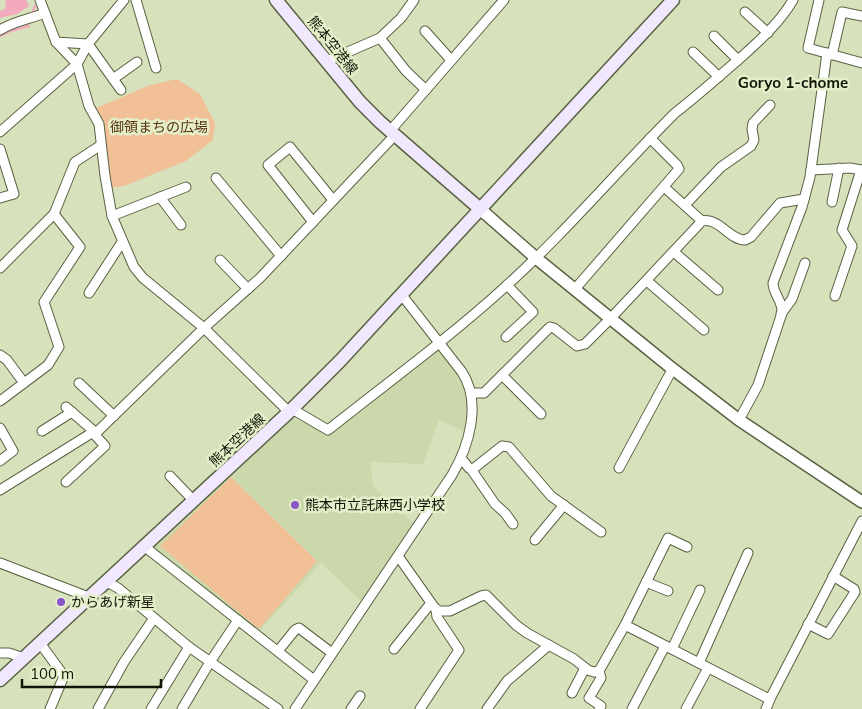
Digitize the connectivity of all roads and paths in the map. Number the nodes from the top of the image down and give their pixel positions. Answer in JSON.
{"nodes":[{"id":1,"x":40,"y":0,"type":"edge"},
{"id":2,"x":124,"y":0,"type":"edge"},
{"id":3,"x":136,"y":0,"type":"edge"},
{"id":4,"x":276,"y":0,"type":"edge"},
{"id":5,"x":414,"y":0,"type":"edge"},
{"id":6,"x":504,"y":0,"type":"edge"},
{"id":7,"x":673,"y":0,"type":"edge"},
{"id":8,"x":793,"y":0,"type":"edge"},
{"id":9,"x":819,"y":0,"type":"edge"},
{"id":10,"x":745,"y":12,"type":"dead end"},
{"id":11,"x":45,"y":13,"type":"junction"},
{"id":12,"x":862,"y":16,"type":"edge"},
{"id":13,"x":0,"y":30,"type":"edge"},
{"id":14,"x":425,"y":31,"type":"dead end"},
{"id":15,"x":768,"y":33,"type":"junction"},
{"id":16,"x":714,"y":36,"type":"dead end"},
{"id":17,"x":380,"y":38,"type":"junction"},
{"id":18,"x":56,"y":42,"type":"junction"},
{"id":19,"x":88,"y":44,"type":"junction"},
{"id":20,"x":693,"y":52,"type":"dead end"},
{"id":21,"x":829,"y":54,"type":"junction"},
{"id":22,"x":451,"y":60,"type":"junction"},
{"id":23,"x":738,"y":60,"type":"junction"},
{"id":24,"x":327,"y":61,"type":"junction"},
{"id":25,"x":137,"y":62,"type":"dead end"},
{"id":26,"x":862,"y":63,"type":"edge"},
{"id":27,"x":77,"y":64,"type":"junction"},
{"id":28,"x":156,"y":68,"type":"dead end"},
{"id":29,"x":719,"y":77,"type":"junction"},
{"id":30,"x":113,"y":79,"type":"junction"},
{"id":31,"x":121,"y":90,"type":"dead end"},
{"id":32,"x":426,"y":90,"type":"junction"},
{"id":33,"x":770,"y":106,"type":"dead end"},
{"id":34,"x":0,"y":132,"type":"edge"},
{"id":35,"x":393,"y":133,"type":"junction"},
{"id":36,"x":650,"y":138,"type":"junction"},
{"id":37,"x":101,"y":145,"type":"junction"},
{"id":38,"x":0,"y":148,"type":"edge"},
{"id":39,"x":839,"y":168,"type":"junction"},
{"id":40,"x":811,"y":170,"type":"junction"},
{"id":41,"x":862,"y":170,"type":"edge"},
{"id":42,"x":216,"y":178,"type":"dead end"},
{"id":43,"x":186,"y":187,"type":"dead end"},
{"id":44,"x":664,"y":187,"type":"junction"},
{"id":45,"x":0,"y":198,"type":"edge"},
{"id":46,"x":160,"y":198,"type":"junction"},
{"id":47,"x":804,"y":199,"type":"junction"},
{"id":48,"x":333,"y":200,"type":"junction"},
{"id":49,"x":832,"y":202,"type":"dead end"},
{"id":50,"x":685,"y":205,"type":"junction"},
{"id":51,"x":480,"y":208,"type":"junction"},
{"id":52,"x":54,"y":214,"type":"junction"},
{"id":53,"x":112,"y":216,"type":"junction"},
{"id":54,"x":702,"y":221,"type":"junction"},
{"id":55,"x":313,"y":222,"type":"junction"},
{"id":56,"x":182,"y":224,"type":"dead end"},
{"id":57,"x":122,"y":242,"type":"junction"},
{"id":58,"x":674,"y":252,"type":"junction"},
{"id":59,"x":281,"y":256,"type":"junction"},
{"id":60,"x":536,"y":258,"type":"junction"},
{"id":61,"x":220,"y":260,"type":"dead end"},
{"id":62,"x":805,"y":264,"type":"dead end"},
{"id":63,"x":0,"y":268,"type":"edge"},
{"id":64,"x":647,"y":281,"type":"junction"},
{"id":65,"x":507,"y":285,"type":"junction"},
{"id":66,"x":248,"y":289,"type":"junction"},
{"id":67,"x":575,"y":289,"type":"junction"},
{"id":68,"x":718,"y":290,"type":"dead end"},
{"id":69,"x":774,"y":290,"type":"junction"},
{"id":70,"x":89,"y":293,"type":"dead end"},
{"id":71,"x":400,"y":294,"type":"junction"},
{"id":72,"x":794,"y":296,"type":"junction"},
{"id":73,"x":835,"y":296,"type":"dead end"},
{"id":74,"x":781,"y":314,"type":"junction"},
{"id":75,"x":611,"y":318,"type":"junction"},
{"id":76,"x":204,"y":328,"type":"junction"},
{"id":77,"x":704,"y":330,"type":"dead end"},
{"id":78,"x":506,"y":338,"type":"dead end"},
{"id":79,"x":439,"y":343,"type":"junction"},
{"id":80,"x":0,"y":355,"type":"edge"},
{"id":81,"x":673,"y":368,"type":"junction"},
{"id":82,"x":502,"y":376,"type":"junction"},
{"id":83,"x":24,"y":383,"type":"junction"},
{"id":84,"x":80,"y":383,"type":"dead end"},
{"id":85,"x":471,"y":393,"type":"junction"},
{"id":86,"x":0,"y":401,"type":"edge"},
{"id":87,"x":291,"y":411,"type":"junction"},
{"id":88,"x":541,"y":414,"type":"dead end"},
{"id":89,"x":114,"y":416,"type":"junction"},
{"id":90,"x":739,"y":420,"type":"junction"},
{"id":91,"x":0,"y":428,"type":"edge"},
{"id":92,"x":42,"y":431,"type":"dead end"},
{"id":93,"x":95,"y":434,"type":"junction"},
{"id":94,"x":461,"y":458,"type":"junction"},
{"id":95,"x":0,"y":461,"type":"edge"},
{"id":96,"x":619,"y":468,"type":"dead end"},
{"id":97,"x":471,"y":469,"type":"junction"},
{"id":98,"x":170,"y":476,"type":"dead end"},
{"id":99,"x":66,"y":482,"type":"dead end"},
{"id":100,"x":0,"y":490,"type":"edge"},
{"id":101,"x":194,"y":501,"type":"junction"},
{"id":102,"x":862,"y":502,"type":"edge"},
{"id":103,"x":564,"y":505,"type":"junction"},
{"id":104,"x":862,"y":521,"type":"edge"},
{"id":105,"x":513,"y":524,"type":"dead end"},
{"id":106,"x":601,"y":532,"type":"dead end"},
{"id":107,"x":535,"y":540,"type":"dead end"},
{"id":108,"x":145,"y":547,"type":"junction"},
{"id":109,"x":687,"y":547,"type":"dead end"},
{"id":110,"x":748,"y":553,"type":"dead end"},
{"id":111,"x":398,"y":556,"type":"junction"},
{"id":112,"x":0,"y":563,"type":"edge"},
{"id":113,"x":833,"y":576,"type":"junction"},
{"id":114,"x":107,"y":582,"type":"junction"},
{"id":115,"x":646,"y":582,"type":"junction"},
{"id":116,"x":700,"y":590,"type":"dead end"},
{"id":117,"x":668,"y":591,"type":"dead end"},
{"id":118,"x":91,"y":598,"type":"junction"},
{"id":119,"x":434,"y":606,"type":"junction"},
{"id":120,"x":154,"y":618,"type":"junction"},
{"id":121,"x":238,"y":620,"type":"junction"},
{"id":122,"x":808,"y":624,"type":"junction"},
{"id":123,"x":625,"y":625,"type":"junction"},
{"id":124,"x":40,"y":643,"type":"junction"},
{"id":125,"x":549,"y":645,"type":"junction"},
{"id":126,"x":189,"y":647,"type":"junction"},
{"id":127,"x":668,"y":648,"type":"junction"},
{"id":128,"x":394,"y":649,"type":"dead end"},
{"id":129,"x":278,"y":651,"type":"junction"},
{"id":130,"x":0,"y":653,"type":"edge"},
{"id":131,"x":332,"y":653,"type":"junction"},
{"id":132,"x":24,"y":658,"type":"junction"},
{"id":133,"x":210,"y":662,"type":"junction"},
{"id":134,"x":699,"y":663,"type":"junction"},
{"id":135,"x":585,"y":668,"type":"junction"},
{"id":136,"x":708,"y":668,"type":"junction"},
{"id":137,"x":599,"y":671,"type":"junction"},
{"id":138,"x":0,"y":680,"type":"edge"},
{"id":139,"x":314,"y":680,"type":"junction"},
{"id":140,"x":572,"y":693,"type":"dead end"},
{"id":141,"x":360,"y":696,"type":"dead end"},
{"id":142,"x":769,"y":700,"type":"junction"},
{"id":143,"x":50,"y":709,"type":"edge"},
{"id":144,"x":98,"y":709,"type":"edge"},
{"id":145,"x":151,"y":709,"type":"edge"},
{"id":146,"x":182,"y":709,"type":"edge"},
{"id":147,"x":278,"y":709,"type":"edge"},
{"id":148,"x":295,"y":709,"type":"edge"},
{"id":149,"x":351,"y":709,"type":"edge"},
{"id":150,"x":420,"y":709,"type":"edge"},
{"id":151,"x":487,"y":709,"type":"edge"},
{"id":152,"x":599,"y":709,"type":"edge"},
{"id":153,"x":632,"y":709,"type":"edge"},
{"id":154,"x":686,"y":709,"type":"edge"},
{"id":155,"x":766,"y":709,"type":"edge"}],
"edges":[{"from":1,"to":11,"type":"street"},
{"from":2,"to":19,"type":"street"},
{"from":3,"to":28,"type":"street"},
{"from":4,"to":24,"type":"main road","name":"熊本空港線"},
{"from":5,"to":17,"type":"street"},
{"from":6,"to":22,"type":"street"},
{"from":7,"to":51,"type":"main road","name":"熊本空港線"},
{"from":8,"to":15,"type":"street"},
{"from":9,"to":21,"type":"street"},
{"from":10,"to":15,"type":"street"},
{"from":11,"to":13,"type":"street"},
{"from":11,"to":18,"type":"street"},
{"from":12,"to":21,"type":"street"},
{"from":14,"to":22,"type":"street"},
{"from":15,"to":23,"type":"street"},
{"from":16,"to":23,"type":"street"},
{"from":17,"to":24,"type":"street"},
{"from":17,"to":32,"type":"street"},
{"from":18,"to":19,"type":"street"},
{"from":18,"to":27,"type":"street"},
{"from":19,"to":27,"type":"street"},
{"from":19,"to":30,"type":"street"},
{"from":20,"to":29,"type":"street"},
{"from":21,"to":26,"type":"street"},
{"from":21,"to":40,"type":"street"},
{"from":22,"to":32,"type":"street"},
{"from":23,"to":29,"type":"street"},
{"from":24,"to":35,"type":"main road","name":"熊本空港線"},
{"from":25,"to":30,"type":"street"},
{"from":27,"to":34,"type":"street"},
{"from":27,"to":37,"type":"street"},
{"from":29,"to":36,"type":"street"},
{"from":30,"to":31,"type":"street"},
{"from":32,"to":35,"type":"street"},
{"from":33,"to":50,"type":"street"},
{"from":35,"to":48,"type":"street"},
{"from":35,"to":51,"type":"main road","name":"熊本空港線"},
{"from":36,"to":44,"type":"street"},
{"from":36,"to":60,"type":"street"},
{"from":37,"to":52,"type":"street"},
{"from":37,"to":53,"type":"street"},
{"from":38,"to":45,"type":"street"},
{"from":39,"to":40,"type":"street"},
{"from":39,"to":41,"type":"street"},
{"from":39,"to":49,"type":"street"},
{"from":40,"to":47,"type":"street"},
{"from":41,"to":73,"type":"street"},
{"from":42,"to":59,"type":"street"},
{"from":43,"to":46,"type":"street"},
{"from":44,"to":50,"type":"street"},
{"from":44,"to":67,"type":"street"},
{"from":46,"to":53,"type":"street"},
{"from":46,"to":56,"type":"street"},
{"from":47,"to":54,"type":"street"},
{"from":47,"to":69,"type":"street"},
{"from":48,"to":55,"type":"street"},
{"from":48,"to":55,"type":"street"},
{"from":50,"to":54,"type":"street"},
{"from":51,"to":60,"type":"street"},
{"from":51,"to":71,"type":"main road","name":"熊本空港線"},
{"from":52,"to":63,"type":"street"},
{"from":52,"to":83,"type":"street"},
{"from":53,"to":57,"type":"street"},
{"from":54,"to":58,"type":"street"},
{"from":55,"to":59,"type":"street"},
{"from":57,"to":70,"type":"street"},
{"from":57,"to":76,"type":"street"},
{"from":58,"to":64,"type":"street"},
{"from":58,"to":68,"type":"street"},
{"from":59,"to":66,"type":"street"},
{"from":60,"to":65,"type":"street"},
{"from":60,"to":67,"type":"street"},
{"from":61,"to":66,"type":"street"},
{"from":62,"to":72,"type":"street"},
{"from":64,"to":75,"type":"street"},
{"from":64,"to":77,"type":"street"},
{"from":65,"to":78,"type":"street"},
{"from":65,"to":79,"type":"street"},
{"from":66,"to":76,"type":"street"},
{"from":67,"to":75,"type":"street"},
{"from":69,"to":72,"type":"street"},
{"from":69,"to":74,"type":"street"},
{"from":71,"to":79,"type":"street"},
{"from":71,"to":87,"type":"main road","name":"熊本空港線"},
{"from":72,"to":74,"type":"street"},
{"from":74,"to":90,"type":"street"},
{"from":75,"to":81,"type":"street"},
{"from":75,"to":82,"type":"street"},
{"from":76,"to":87,"type":"street"},
{"from":76,"to":89,"type":"street"},
{"from":79,"to":85,"type":"street"},
{"from":79,"to":87,"type":"street"},
{"from":80,"to":83,"type":"street"},
{"from":81,"to":90,"type":"street"},
{"from":81,"to":96,"type":"street"},
{"from":82,"to":85,"type":"street"},
{"from":82,"to":88,"type":"street"},
{"from":83,"to":86,"type":"street"},
{"from":84,"to":89,"type":"street"},
{"from":85,"to":94,"type":"street"},
{"from":87,"to":101,"type":"main road","name":"熊本空港線"},
{"from":89,"to":93,"type":"street"},
{"from":90,"to":102,"type":"street"},
{"from":91,"to":95,"type":"street"},
{"from":92,"to":93,"type":"street"},
{"from":93,"to":99,"type":"street"},
{"from":93,"to":100,"type":"street"},
{"from":94,"to":97,"type":"street"},
{"from":94,"to":111,"type":"street"},
{"from":97,"to":103,"type":"street"},
{"from":97,"to":105,"type":"street"},
{"from":98,"to":101,"type":"street"},
{"from":101,"to":108,"type":"main road","name":"熊本空港線"},
{"from":103,"to":106,"type":"street"},
{"from":103,"to":107,"type":"street"},
{"from":104,"to":113,"type":"street"},
{"from":108,"to":114,"type":"main road","name":"熊本空港線"},
{"from":108,"to":121,"type":"street"},
{"from":109,"to":115,"type":"street"},
{"from":110,"to":134,"type":"street"},
{"from":111,"to":119,"type":"street"},
{"from":111,"to":131,"type":"street"},
{"from":112,"to":118,"type":"street"},
{"from":113,"to":122,"type":"street"},
{"from":113,"to":122,"type":"street"},
{"from":114,"to":118,"type":"main road","name":"熊本空港線"},
{"from":114,"to":120,"type":"street"},
{"from":115,"to":117,"type":"street"},
{"from":115,"to":123,"type":"street"},
{"from":116,"to":127,"type":"street"},
{"from":118,"to":124,"type":"main road","name":"熊本空港線"},
{"from":119,"to":125,"type":"street"},
{"from":119,"to":128,"type":"street"},
{"from":119,"to":150,"type":"street"},
{"from":120,"to":126,"type":"street"},
{"from":120,"to":144,"type":"street"},
{"from":121,"to":129,"type":"street"},
{"from":121,"to":133,"type":"street"},
{"from":122,"to":142,"type":"street"},
{"from":123,"to":127,"type":"street"},
{"from":123,"to":137,"type":"street"},
{"from":124,"to":132,"type":"main road","name":"熊本空港線"},
{"from":124,"to":143,"type":"street"},
{"from":125,"to":135,"type":"street"},
{"from":125,"to":151,"type":"street"},
{"from":126,"to":133,"type":"street"},
{"from":126,"to":145,"type":"street"},
{"from":127,"to":134,"type":"street"},
{"from":127,"to":153,"type":"street"},
{"from":129,"to":131,"type":"street"},
{"from":129,"to":139,"type":"street"},
{"from":130,"to":132,"type":"street"},
{"from":131,"to":139,"type":"street"},
{"from":132,"to":138,"type":"main road","name":"熊本空港線"},
{"from":133,"to":146,"type":"street"},
{"from":133,"to":147,"type":"street"},
{"from":134,"to":136,"type":"street"},
{"from":135,"to":137,"type":"street"},
{"from":135,"to":140,"type":"street"},
{"from":136,"to":142,"type":"street"},
{"from":136,"to":154,"type":"street"},
{"from":137,"to":152,"type":"street"},
{"from":139,"to":148,"type":"street"},
{"from":141,"to":149,"type":"street"},
{"from":142,"to":155,"type":"street"}]}
